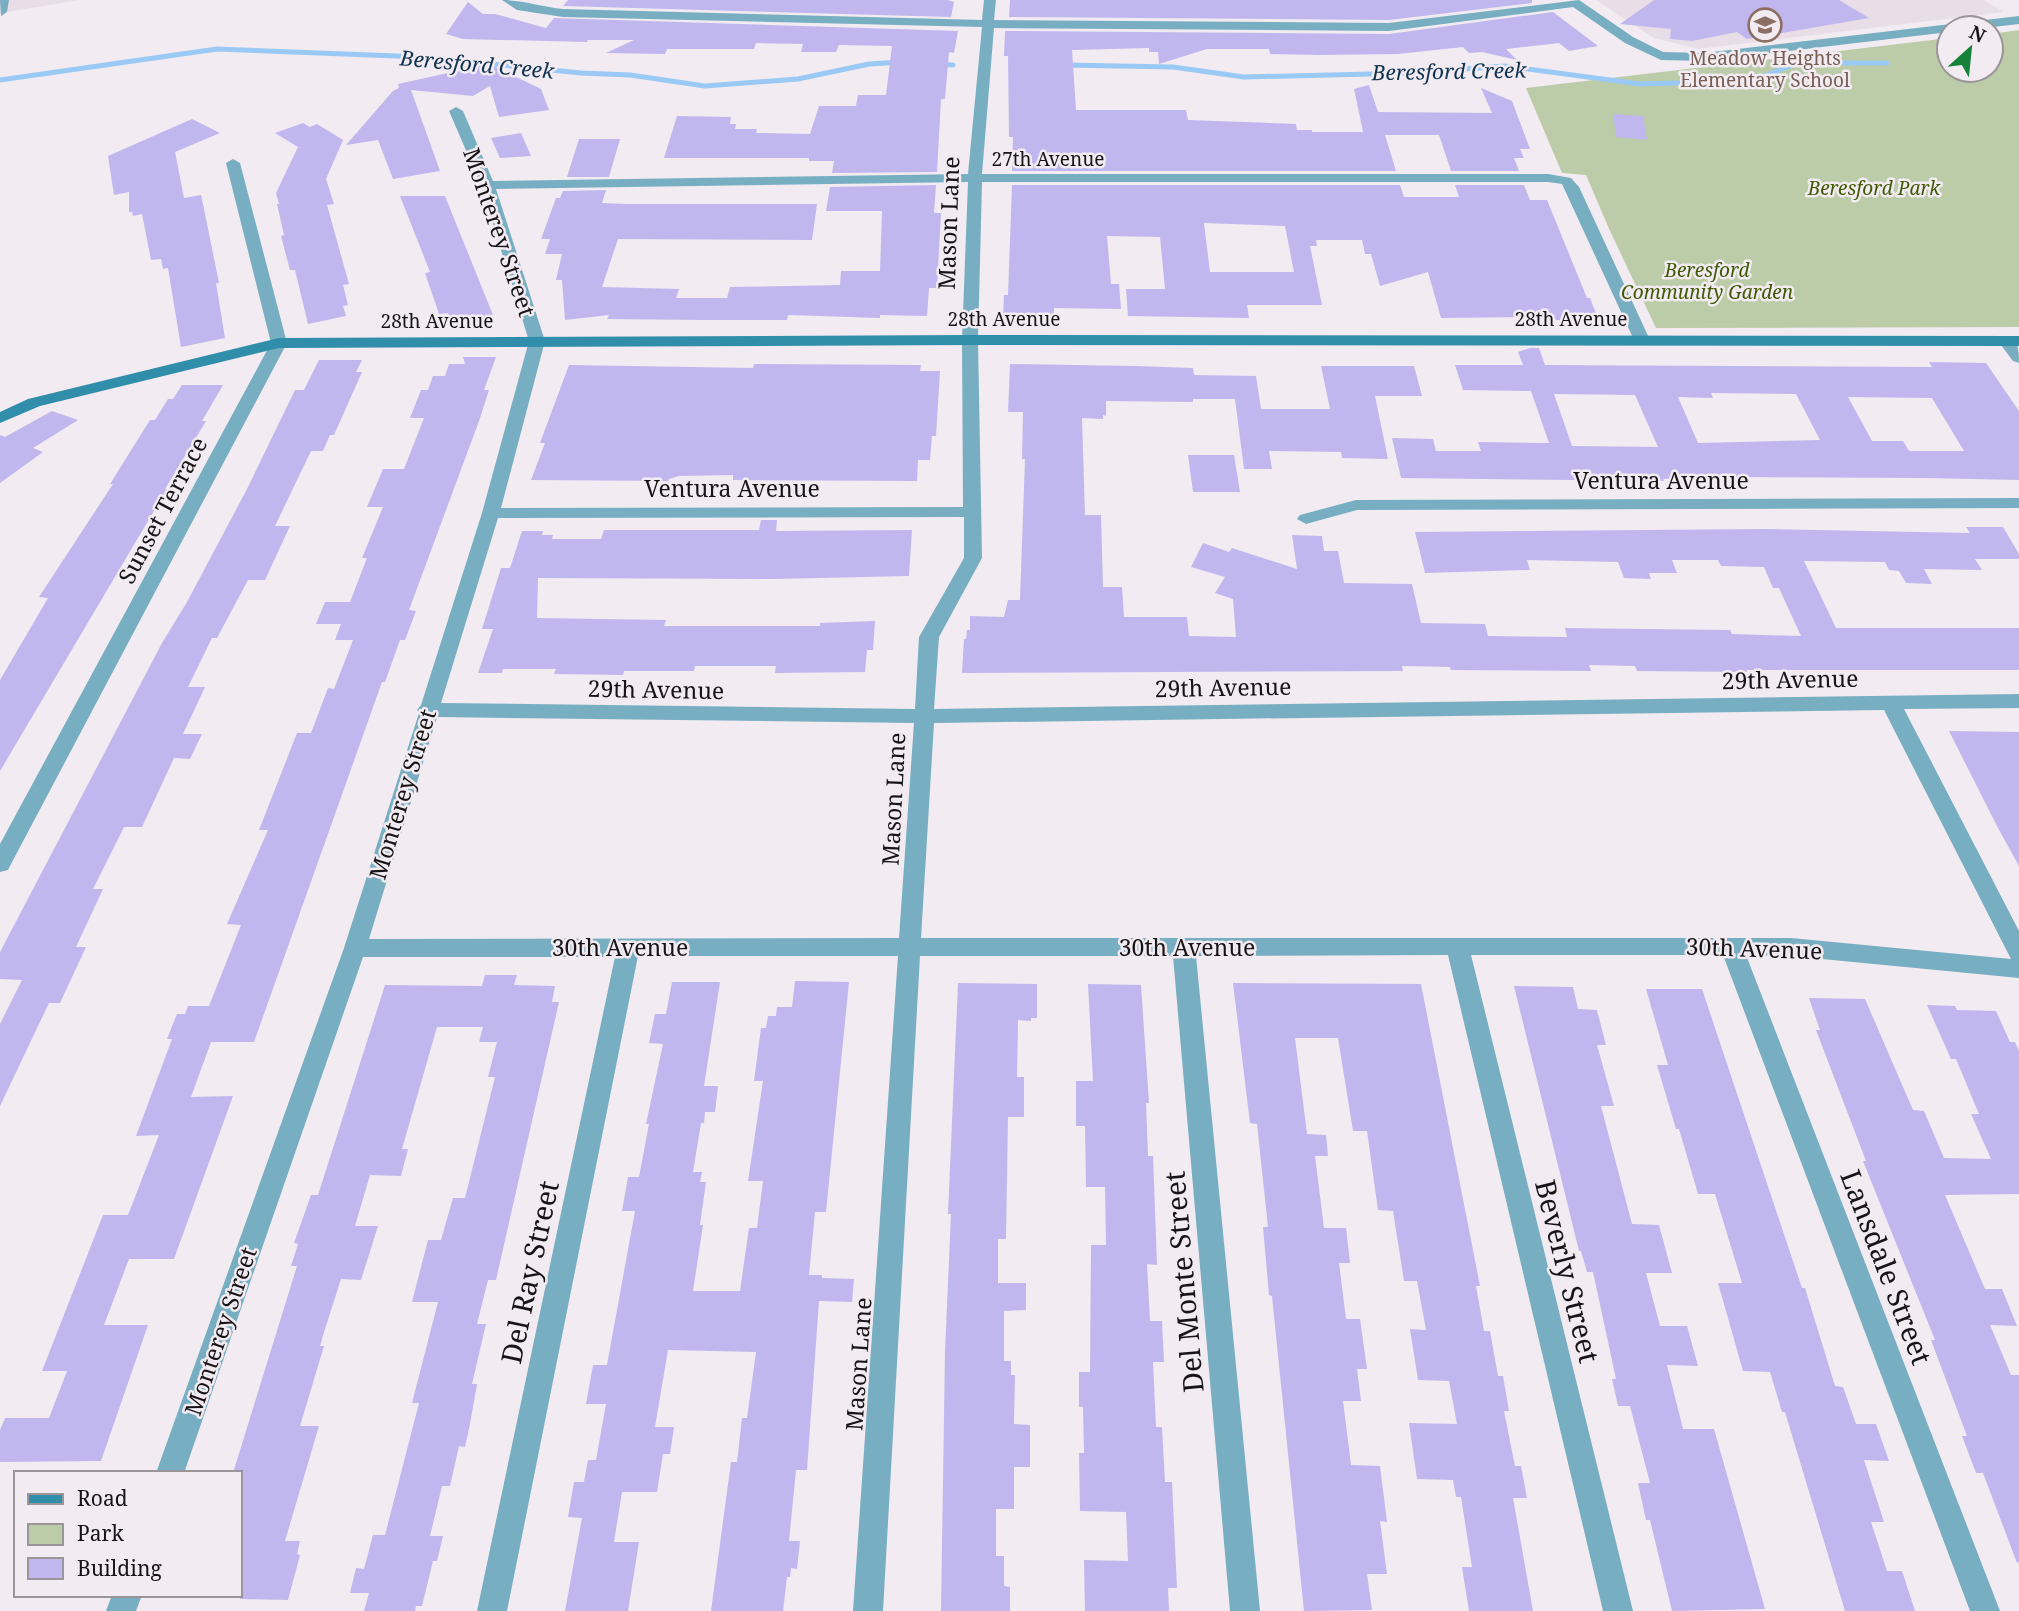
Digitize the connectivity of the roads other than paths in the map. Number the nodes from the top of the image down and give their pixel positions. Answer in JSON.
{"nodes":[{"id":1,"x":509,"y":0,"type":"edge"},
{"id":2,"x":990,"y":0,"type":"edge"},
{"id":3,"x":1573,"y":1,"type":"edge"},
{"id":4,"x":990,"y":24,"type":"junction"},
{"id":5,"x":1935,"y":30,"type":"edge"},
{"id":6,"x":456,"y":111,"type":"dead end"},
{"id":7,"x":233,"y":163,"type":"dead end"},
{"id":8,"x":975,"y":178,"type":"junction"},
{"id":9,"x":488,"y":184,"type":"junction"},
{"id":10,"x":970,"y":340,"type":"junction"},
{"id":11,"x":1642,"y":340,"type":"junction"},
{"id":12,"x":537,"y":341,"type":"junction"},
{"id":13,"x":2013,"y":341,"type":"edge"},
{"id":14,"x":279,"y":343,"type":"junction"},
{"id":15,"x":2019,"y":358,"type":"edge"},
{"id":16,"x":0,"y":418,"type":"edge"},
{"id":17,"x":2019,"y":503,"type":"edge"},
{"id":18,"x":972,"y":512,"type":"junction"},
{"id":19,"x":492,"y":513,"type":"junction"},
{"id":20,"x":1306,"y":519,"type":"dead end"},
{"id":21,"x":2019,"y":701,"type":"edge"},
{"id":22,"x":1890,"y":702,"type":"junction"},
{"id":23,"x":427,"y":710,"type":"junction"},
{"id":24,"x":924,"y":716,"type":"junction"},
{"id":25,"x":0,"y":864,"type":"edge"},
{"id":26,"x":911,"y":946,"type":"junction"},
{"id":27,"x":1457,"y":946,"type":"junction"},
{"id":28,"x":1731,"y":946,"type":"junction"},
{"id":29,"x":629,"y":947,"type":"junction"},
{"id":30,"x":1184,"y":947,"type":"junction"},
{"id":31,"x":355,"y":948,"type":"junction"},
{"id":32,"x":2019,"y":953,"type":"edge"},
{"id":33,"x":2019,"y":969,"type":"edge"},
{"id":34,"x":171,"y":1471,"type":"edge"},
{"id":35,"x":492,"y":1611,"type":"edge"},
{"id":36,"x":868,"y":1611,"type":"edge"},
{"id":37,"x":1245,"y":1611,"type":"edge"},
{"id":38,"x":1618,"y":1611,"type":"edge"},
{"id":39,"x":1985,"y":1611,"type":"edge"}],
"edges":[{"from":1,"to":4,"type":"street"},
{"from":2,"to":4,"type":"street","name":"Mason Lane"},
{"from":3,"to":4,"type":"street"},
{"from":3,"to":5,"type":"street"},
{"from":4,"to":8,"type":"street","name":"Mason Lane"},
{"from":6,"to":9,"type":"street","name":"Monterey Street"},
{"from":7,"to":14,"type":"street"},
{"from":8,"to":9,"type":"street","name":"27th Avenue"},
{"from":8,"to":10,"type":"street","name":"Mason Lane"},
{"from":8,"to":11,"type":"street","name":"27th Avenue"},
{"from":9,"to":12,"type":"street","name":"Monterey Street"},
{"from":10,"to":11,"type":"street","name":"28th Avenue"},
{"from":10,"to":12,"type":"street","name":"28th Avenue"},
{"from":10,"to":18,"type":"street","name":"Mason Lane"},
{"from":11,"to":13,"type":"street","name":"28th Avenue"},
{"from":12,"to":14,"type":"street","name":"28th Avenue"},
{"from":12,"to":19,"type":"street","name":"Monterey Street"},
{"from":13,"to":15,"type":"street"},
{"from":14,"to":16,"type":"street","name":"28th Avenue"},
{"from":14,"to":25,"type":"street","name":"Sunset Terrace"},
{"from":17,"to":20,"type":"street","name":"Ventura Avenue"},
{"from":18,"to":19,"type":"street","name":"Ventura Avenue"},
{"from":18,"to":24,"type":"street","name":"Mason Lane"},
{"from":19,"to":23,"type":"street","name":"Monterey Street"},
{"from":21,"to":22,"type":"street","name":"29th Avenue"},
{"from":22,"to":24,"type":"street","name":"29th Avenue"},
{"from":22,"to":32,"type":"street"},
{"from":23,"to":24,"type":"street","name":"29th Avenue"},
{"from":23,"to":31,"type":"street","name":"Monterey Street"},
{"from":24,"to":26,"type":"street","name":"Mason Lane"},
{"from":26,"to":29,"type":"street","name":"30th Avenue"},
{"from":26,"to":30,"type":"street","name":"30th Avenue"},
{"from":26,"to":36,"type":"street","name":"Mason Lane"},
{"from":27,"to":28,"type":"street","name":"30th Avenue"},
{"from":27,"to":30,"type":"street","name":"30th Avenue"},
{"from":27,"to":38,"type":"street","name":"Beverly Street"},
{"from":28,"to":33,"type":"street","name":"30th Avenue"},
{"from":28,"to":39,"type":"street","name":"Lansdale Street"},
{"from":29,"to":31,"type":"street","name":"30th Avenue"},
{"from":29,"to":35,"type":"street","name":"Del Ray Street"},
{"from":30,"to":37,"type":"street","name":"Del Monte Street"},
{"from":31,"to":34,"type":"street","name":"Monterey Street"}]}
